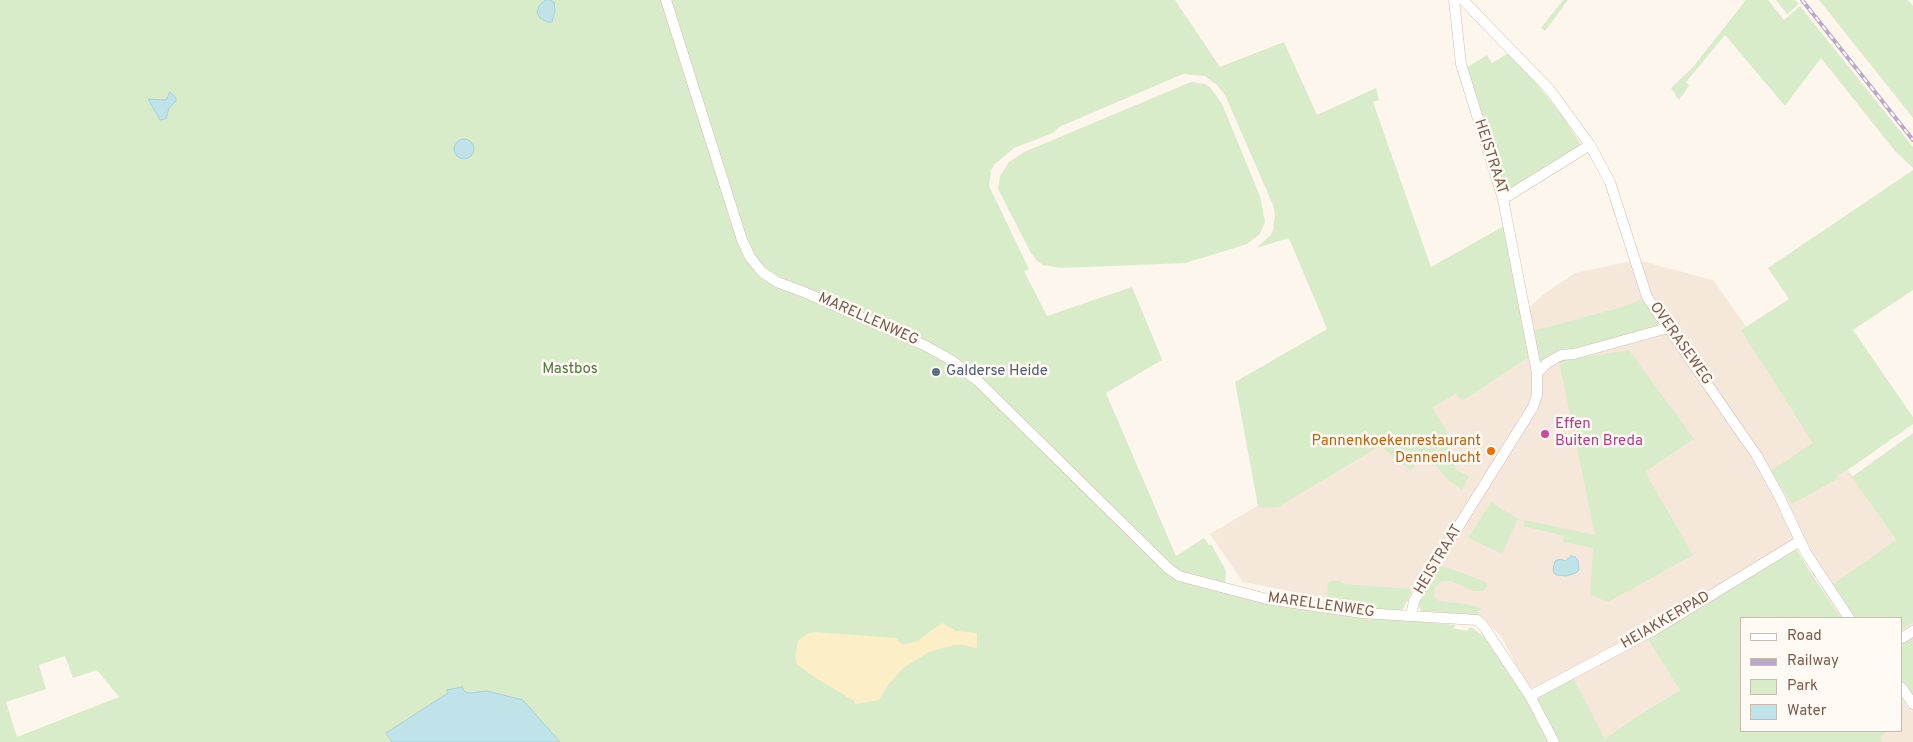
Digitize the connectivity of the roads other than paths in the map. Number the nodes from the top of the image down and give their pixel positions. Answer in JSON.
{"nodes":[{"id":1,"x":666,"y":0,"type":"edge"},
{"id":2,"x":1454,"y":0,"type":"edge"},
{"id":3,"x":1463,"y":0,"type":"edge"},
{"id":4,"x":1590,"y":145,"type":"junction"},
{"id":5,"x":1504,"y":199,"type":"junction"},
{"id":6,"x":1668,"y":328,"type":"junction"},
{"id":7,"x":1537,"y":373,"type":"junction"},
{"id":8,"x":1800,"y":541,"type":"junction"},
{"id":9,"x":1411,"y":616,"type":"junction"},
{"id":10,"x":1849,"y":617,"type":"edge"},
{"id":11,"x":1903,"y":689,"type":"edge"},
{"id":12,"x":1530,"y":696,"type":"junction"},
{"id":13,"x":1913,"y":704,"type":"edge"},
{"id":14,"x":1554,"y":742,"type":"edge"}],
"edges":[{"from":1,"to":9,"type":"street","name":"MARELLENWEG"},
{"from":2,"to":5,"type":"street","name":"HEISTRAAT"},
{"from":3,"to":4,"type":"street","name":"OVERASEWEG"},
{"from":4,"to":5,"type":"street"},
{"from":4,"to":6,"type":"street","name":"OVERASEWEG"},
{"from":5,"to":7,"type":"street","name":"HEISTRAAT"},
{"from":6,"to":7,"type":"street"},
{"from":6,"to":8,"type":"street","name":"OVERASEWEG"},
{"from":7,"to":9,"type":"street","name":"HEISTRAAT"},
{"from":8,"to":10,"type":"street","name":"OVERASEWEG"},
{"from":8,"to":12,"type":"street","name":"HEIAKKERPAD"},
{"from":9,"to":12,"type":"street","name":"HEISTRAAT"},
{"from":11,"to":13,"type":"street"},
{"from":12,"to":14,"type":"street","name":"HEISTRAAT"}]}
